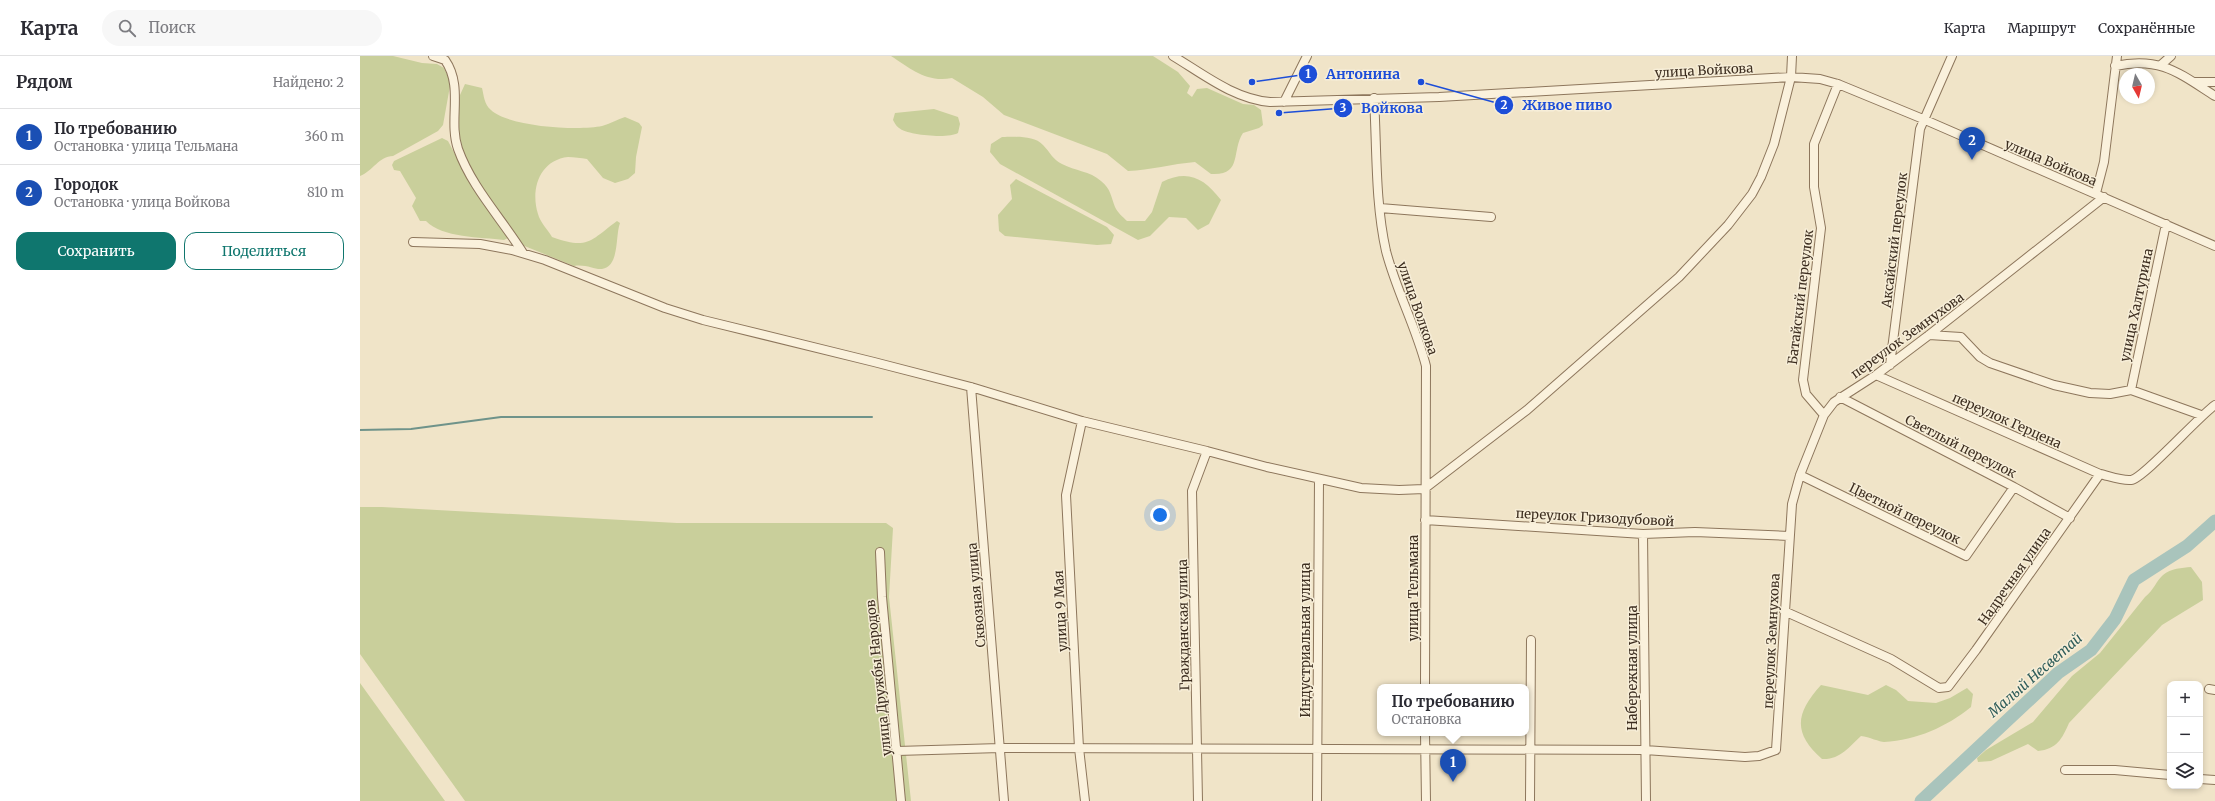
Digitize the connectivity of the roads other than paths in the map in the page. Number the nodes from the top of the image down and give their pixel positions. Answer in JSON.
{"nodes":[{"id":1,"x":433,"y":56,"type":"edge"},
{"id":2,"x":1173,"y":56,"type":"edge"},
{"id":3,"x":1307,"y":56,"type":"edge"},
{"id":4,"x":1792,"y":56,"type":"edge"},
{"id":5,"x":1952,"y":56,"type":"edge"},
{"id":6,"x":2117,"y":56,"type":"edge"},
{"id":7,"x":2171,"y":56,"type":"edge"},
{"id":8,"x":2162,"y":64,"type":"junction"},
{"id":9,"x":2115,"y":66,"type":"junction"},
{"id":10,"x":1790,"y":78,"type":"junction"},
{"id":11,"x":2194,"y":82,"type":"junction"},
{"id":12,"x":2215,"y":82,"type":"edge"},
{"id":13,"x":1838,"y":84,"type":"junction"},
{"id":14,"x":2215,"y":96,"type":"edge"},
{"id":15,"x":1374,"y":98,"type":"junction"},
{"id":16,"x":1284,"y":102,"type":"junction"},
{"id":17,"x":1923,"y":119,"type":"junction"},
{"id":18,"x":2096,"y":193,"type":"junction"},
{"id":19,"x":2104,"y":197,"type":"junction"},
{"id":20,"x":1380,"y":208,"type":"junction"},
{"id":21,"x":1491,"y":217,"type":"dead end"},
{"id":22,"x":2166,"y":224,"type":"junction"},
{"id":23,"x":413,"y":242,"type":"dead end"},
{"id":24,"x":2215,"y":246,"type":"edge"},
{"id":25,"x":523,"y":253,"type":"junction"},
{"id":26,"x":1929,"y":335,"type":"junction"},
{"id":27,"x":1890,"y":365,"type":"junction"},
{"id":28,"x":1876,"y":376,"type":"junction"},
{"id":29,"x":971,"y":387,"type":"junction"},
{"id":30,"x":2131,"y":390,"type":"junction"},
{"id":31,"x":1840,"y":397,"type":"junction"},
{"id":32,"x":2215,"y":405,"type":"edge"},
{"id":33,"x":1824,"y":415,"type":"junction"},
{"id":34,"x":2201,"y":415,"type":"junction"},
{"id":35,"x":1082,"y":421,"type":"junction"},
{"id":36,"x":1207,"y":451,"type":"junction"},
{"id":37,"x":2100,"y":474,"type":"junction"},
{"id":38,"x":1800,"y":475,"type":"junction"},
{"id":39,"x":1319,"y":479,"type":"junction"},
{"id":40,"x":2014,"y":487,"type":"junction"},
{"id":41,"x":1424,"y":488,"type":"junction"},
{"id":42,"x":2070,"y":518,"type":"junction"},
{"id":43,"x":1425,"y":520,"type":"junction"},
{"id":44,"x":1643,"y":534,"type":"junction"},
{"id":45,"x":1789,"y":536,"type":"junction"},
{"id":46,"x":880,"y":552,"type":"dead end"},
{"id":47,"x":1784,"y":611,"type":"junction"},
{"id":48,"x":1531,"y":640,"type":"dead end"},
{"id":49,"x":1425,"y":684,"type":"edge"},
{"id":50,"x":1425,"y":736,"type":"edge"},
{"id":51,"x":1000,"y":748,"type":"junction"},
{"id":52,"x":1078,"y":748,"type":"junction"},
{"id":53,"x":1198,"y":748,"type":"junction"},
{"id":54,"x":1317,"y":749,"type":"junction"},
{"id":55,"x":1425,"y":749,"type":"junction"},
{"id":56,"x":1531,"y":750,"type":"junction"},
{"id":57,"x":1645,"y":750,"type":"junction"},
{"id":58,"x":897,"y":751,"type":"junction"},
{"id":59,"x":2065,"y":770,"type":"dead end"},
{"id":60,"x":2167,"y":775,"type":"edge"},
{"id":61,"x":2203,"y":779,"type":"edge"},
{"id":62,"x":2215,"y":780,"type":"edge"},
{"id":63,"x":901,"y":801,"type":"edge"},
{"id":64,"x":1004,"y":801,"type":"edge"},
{"id":65,"x":1085,"y":801,"type":"edge"},
{"id":66,"x":1198,"y":801,"type":"edge"},
{"id":67,"x":1317,"y":801,"type":"edge"},
{"id":68,"x":1426,"y":801,"type":"edge"},
{"id":69,"x":1530,"y":801,"type":"edge"},
{"id":70,"x":1646,"y":801,"type":"edge"}],
"edges":[{"from":1,"to":25,"type":"street"},
{"from":2,"to":16,"type":"street","name":"улица Войкова"},
{"from":3,"to":16,"type":"street"},
{"from":4,"to":10,"type":"street"},
{"from":5,"to":17,"type":"street","name":"Аксайский переулок"},
{"from":6,"to":9,"type":"street"},
{"from":7,"to":8,"type":"street"},
{"from":8,"to":9,"type":"street"},
{"from":8,"to":11,"type":"street"},
{"from":9,"to":18,"type":"street"},
{"from":10,"to":13,"type":"street","name":"улица Войкова"},
{"from":10,"to":15,"type":"street","name":"улица Войкова"},
{"from":10,"to":41,"type":"street"},
{"from":11,"to":12,"type":"street"},
{"from":11,"to":14,"type":"street"},
{"from":13,"to":17,"type":"street","name":"улица Войкова"},
{"from":13,"to":33,"type":"street","name":"Батайский переулок"},
{"from":15,"to":16,"type":"street","name":"улица Войкова"},
{"from":15,"to":20,"type":"street","name":"улица Волкова"},
{"from":17,"to":18,"type":"street","name":"улица Войкова"},
{"from":17,"to":27,"type":"street","name":"Аксайский переулок"},
{"from":18,"to":19,"type":"street","name":"улица Войкова"},
{"from":19,"to":22,"type":"street","name":"улица Войкова"},
{"from":19,"to":26,"type":"street","name":"переулок Земнухова"},
{"from":20,"to":21,"type":"street"},
{"from":20,"to":41,"type":"street","name":"улица Волкова"},
{"from":22,"to":24,"type":"street","name":"улица Войкова"},
{"from":22,"to":30,"type":"street","name":"улица Халтурина"},
{"from":23,"to":25,"type":"street"},
{"from":25,"to":29,"type":"street"},
{"from":26,"to":27,"type":"street","name":"переулок Земнухова"},
{"from":26,"to":30,"type":"street"},
{"from":27,"to":28,"type":"street","name":"переулок Земнухова"},
{"from":28,"to":31,"type":"street","name":"переулок Земнухова"},
{"from":28,"to":37,"type":"street","name":"переулок Герцена"},
{"from":29,"to":35,"type":"street"},
{"from":29,"to":51,"type":"street","name":"Сквозная улица"},
{"from":30,"to":34,"type":"street"},
{"from":31,"to":33,"type":"street","name":"переулок Земнухова"},
{"from":31,"to":40,"type":"street","name":"Светлый переулок"},
{"from":32,"to":34,"type":"street"},
{"from":33,"to":38,"type":"street","name":"переулок Земнухова"},
{"from":34,"to":37,"type":"street","name":"переулок Герцена"},
{"from":35,"to":36,"type":"street"},
{"from":35,"to":52,"type":"street","name":"улица 9 Мая"},
{"from":36,"to":39,"type":"street"},
{"from":36,"to":53,"type":"street","name":"Гражданская улица"},
{"from":37,"to":42,"type":"street","name":"Надречная улица"},
{"from":38,"to":40,"type":"street","name":"Цветной переулок"},
{"from":38,"to":45,"type":"street","name":"переулок Земнухова"},
{"from":39,"to":41,"type":"street"},
{"from":39,"to":54,"type":"street","name":"Индустриальная улица"},
{"from":40,"to":42,"type":"street","name":"Светлый переулок"},
{"from":41,"to":43,"type":"street","name":"улица Тельмана"},
{"from":42,"to":47,"type":"street","name":"Надречная улица"},
{"from":43,"to":44,"type":"street","name":"переулок Гризодубовой"},
{"from":43,"to":49,"type":"street","name":"улица Тельмана"},
{"from":44,"to":45,"type":"street","name":"переулок Гризодубовой"},
{"from":44,"to":57,"type":"street","name":"Набережная улица"},
{"from":45,"to":47,"type":"street","name":"переулок Земнухова"},
{"from":46,"to":58,"type":"street","name":"улица Дружбы Народов"},
{"from":47,"to":57,"type":"street","name":"переулок Земнухова"},
{"from":48,"to":56,"type":"street"},
{"from":50,"to":55,"type":"street"},
{"from":51,"to":52,"type":"street"},
{"from":51,"to":58,"type":"street"},
{"from":51,"to":64,"type":"street","name":"Сквозная улица"},
{"from":52,"to":53,"type":"street"},
{"from":52,"to":65,"type":"street","name":"улица 9 Мая"},
{"from":53,"to":54,"type":"street"},
{"from":53,"to":66,"type":"street","name":"Гражданская улица"},
{"from":54,"to":55,"type":"street"},
{"from":54,"to":67,"type":"street","name":"Индустриальная улица"},
{"from":55,"to":56,"type":"street"},
{"from":55,"to":68,"type":"street"},
{"from":56,"to":57,"type":"street"},
{"from":56,"to":69,"type":"street"},
{"from":57,"to":70,"type":"street","name":"Набережная улица"},
{"from":58,"to":63,"type":"street","name":"улица Дружбы Народов"},
{"from":59,"to":60,"type":"street"},
{"from":61,"to":62,"type":"street"}]}
